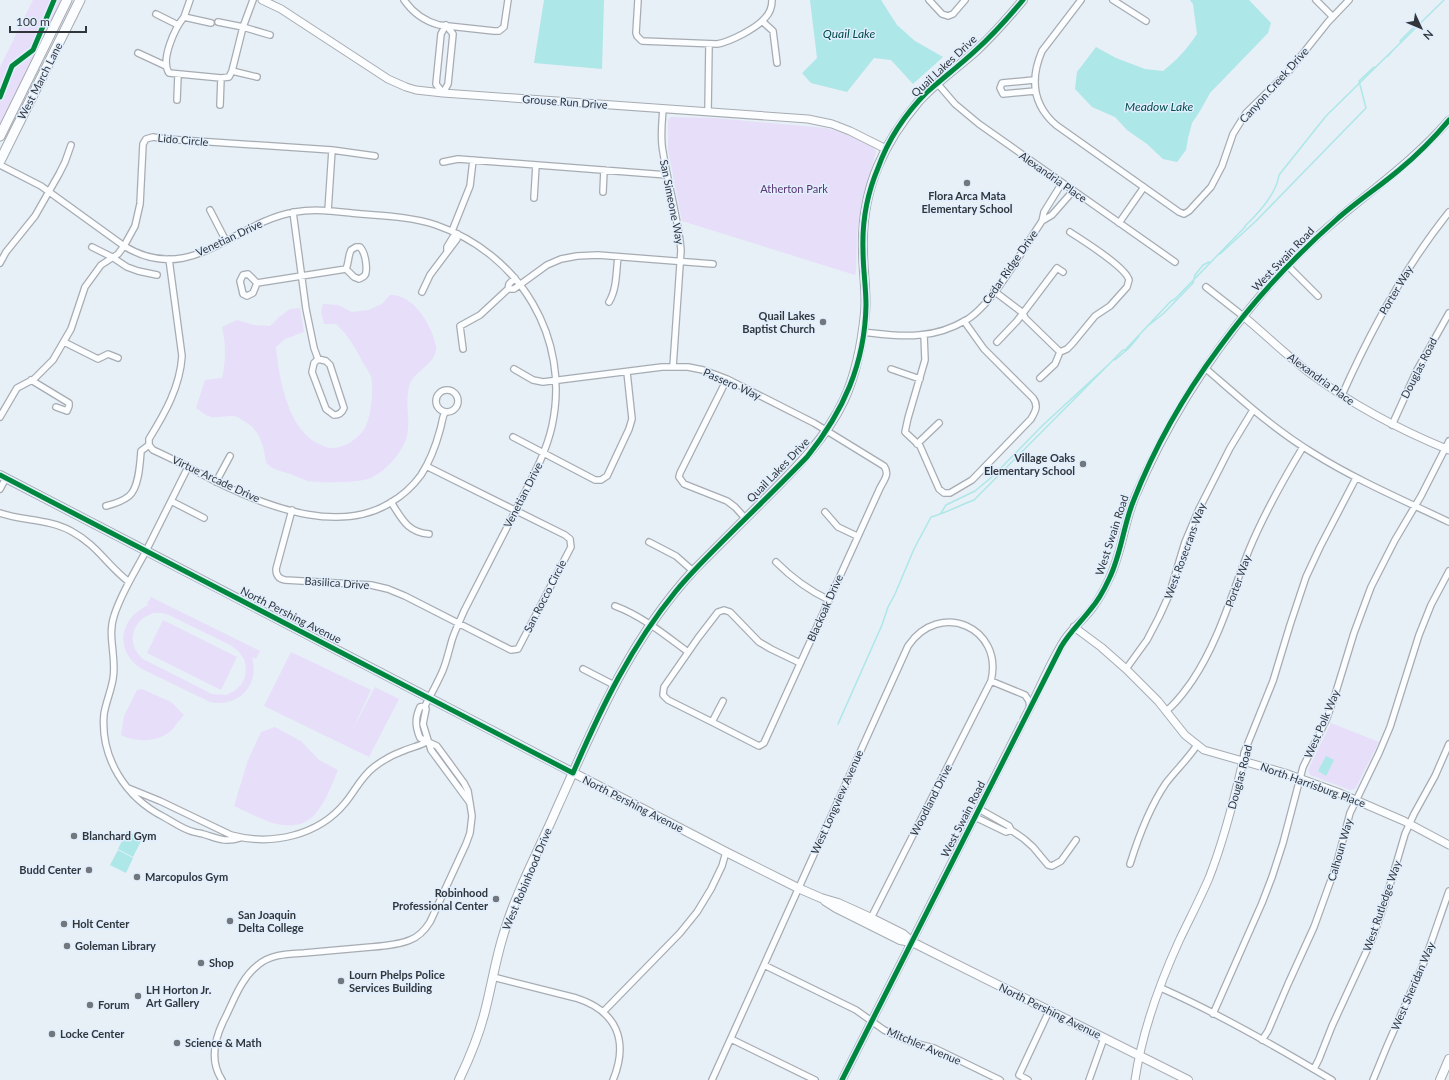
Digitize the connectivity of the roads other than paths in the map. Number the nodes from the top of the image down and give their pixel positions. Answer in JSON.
{"nodes":[{"id":1,"x":67,"y":0,"type":"edge"},
{"id":2,"x":80,"y":0,"type":"edge"},
{"id":3,"x":190,"y":0,"type":"edge"},
{"id":4,"x":253,"y":0,"type":"edge"},
{"id":5,"x":262,"y":0,"type":"edge"},
{"id":6,"x":404,"y":0,"type":"edge"},
{"id":7,"x":508,"y":0,"type":"edge"},
{"id":8,"x":638,"y":0,"type":"edge"},
{"id":9,"x":772,"y":0,"type":"edge"},
{"id":10,"x":929,"y":0,"type":"edge"},
{"id":11,"x":965,"y":0,"type":"edge"},
{"id":12,"x":1023,"y":0,"type":"edge"},
{"id":13,"x":1081,"y":0,"type":"edge"},
{"id":14,"x":1113,"y":0,"type":"edge"},
{"id":15,"x":1316,"y":0,"type":"edge"},
{"id":16,"x":1349,"y":0,"type":"edge"},
{"id":17,"x":156,"y":14,"type":"dead end"},
{"id":18,"x":1333,"y":16,"type":"junction"},
{"id":19,"x":184,"y":17,"type":"junction"},
{"id":20,"x":762,"y":20,"type":"junction"},
{"id":21,"x":1146,"y":21,"type":"dead end"},
{"id":22,"x":218,"y":22,"type":"dead end"},
{"id":23,"x":211,"y":23,"type":"dead end"},
{"id":24,"x":178,"y":25,"type":"junction"},
{"id":25,"x":446,"y":25,"type":"junction"},
{"id":26,"x":243,"y":27,"type":"junction"},
{"id":27,"x":270,"y":35,"type":"dead end"},
{"id":28,"x":709,"y":44,"type":"junction"},
{"id":29,"x":138,"y":53,"type":"dead end"},
{"id":30,"x":777,"y":63,"type":"dead end"},
{"id":31,"x":166,"y":66,"type":"junction"},
{"id":32,"x":232,"y":71,"type":"junction"},
{"id":33,"x":178,"y":75,"type":"junction"},
{"id":34,"x":257,"y":76,"type":"dead end"},
{"id":35,"x":221,"y":78,"type":"junction"},
{"id":36,"x":1034,"y":80,"type":"junction"},
{"id":37,"x":937,"y":83,"type":"junction"},
{"id":38,"x":1035,"y":91,"type":"junction"},
{"id":39,"x":443,"y":93,"type":"junction"},
{"id":40,"x":177,"y":100,"type":"dead end"},
{"id":41,"x":220,"y":105,"type":"dead end"},
{"id":42,"x":663,"y":109,"type":"junction"},
{"id":43,"x":708,"y":112,"type":"junction"},
{"id":44,"x":1449,"y":120,"type":"edge"},
{"id":45,"x":0,"y":136,"type":"edge"},
{"id":46,"x":71,"y":145,"type":"dead end"},
{"id":47,"x":886,"y":149,"type":"junction"},
{"id":48,"x":332,"y":150,"type":"junction"},
{"id":49,"x":375,"y":156,"type":"dead end"},
{"id":50,"x":473,"y":160,"type":"junction"},
{"id":51,"x":0,"y":161,"type":"edge"},
{"id":52,"x":443,"y":162,"type":"dead end"},
{"id":53,"x":0,"y":165,"type":"edge"},
{"id":54,"x":536,"y":165,"type":"junction"},
{"id":55,"x":604,"y":170,"type":"junction"},
{"id":56,"x":667,"y":175,"type":"junction"},
{"id":57,"x":1062,"y":183,"type":"junction"},
{"id":58,"x":1144,"y":187,"type":"junction"},
{"id":59,"x":48,"y":191,"type":"junction"},
{"id":60,"x":1073,"y":191,"type":"junction"},
{"id":61,"x":603,"y":192,"type":"dead end"},
{"id":62,"x":534,"y":198,"type":"dead end"},
{"id":63,"x":210,"y":210,"type":"dead end"},
{"id":64,"x":328,"y":211,"type":"junction"},
{"id":65,"x":293,"y":212,"type":"junction"},
{"id":66,"x":1449,"y":212,"type":"edge"},
{"id":67,"x":1042,"y":221,"type":"junction"},
{"id":68,"x":1119,"y":223,"type":"junction"},
{"id":69,"x":452,"y":231,"type":"junction"},
{"id":70,"x":1070,"y":232,"type":"dead end"},
{"id":71,"x":457,"y":235,"type":"junction"},
{"id":72,"x":226,"y":241,"type":"junction"},
{"id":73,"x":92,"y":246,"type":"dead end"},
{"id":74,"x":124,"y":246,"type":"junction"},
{"id":75,"x":112,"y":257,"type":"junction"},
{"id":76,"x":618,"y":257,"type":"junction"},
{"id":77,"x":169,"y":259,"type":"junction"},
{"id":78,"x":680,"y":261,"type":"junction"},
{"id":79,"x":1175,"y":262,"type":"dead end"},
{"id":80,"x":0,"y":263,"type":"edge"},
{"id":81,"x":713,"y":264,"type":"dead end"},
{"id":82,"x":1288,"y":266,"type":"junction"},
{"id":83,"x":346,"y":269,"type":"junction"},
{"id":84,"x":1063,"y":272,"type":"dead end"},
{"id":85,"x":157,"y":275,"type":"dead end"},
{"id":86,"x":302,"y":276,"type":"junction"},
{"id":87,"x":516,"y":278,"type":"junction"},
{"id":88,"x":257,"y":283,"type":"dead end"},
{"id":89,"x":520,"y":284,"type":"junction"},
{"id":90,"x":1206,"y":286,"type":"dead end"},
{"id":91,"x":508,"y":290,"type":"junction"},
{"id":92,"x":994,"y":291,"type":"junction"},
{"id":93,"x":422,"y":292,"type":"dead end"},
{"id":94,"x":1318,"y":296,"type":"dead end"},
{"id":95,"x":609,"y":302,"type":"dead end"},
{"id":96,"x":1023,"y":313,"type":"junction"},
{"id":97,"x":1449,"y":313,"type":"edge"},
{"id":98,"x":1243,"y":316,"type":"junction"},
{"id":99,"x":964,"y":321,"type":"junction"},
{"id":100,"x":863,"y":332,"type":"junction"},
{"id":101,"x":924,"y":335,"type":"junction"},
{"id":102,"x":64,"y":342,"type":"junction"},
{"id":103,"x":997,"y":342,"type":"dead end"},
{"id":104,"x":463,"y":349,"type":"dead end"},
{"id":105,"x":1060,"y":352,"type":"junction"},
{"id":106,"x":118,"y":358,"type":"dead end"},
{"id":107,"x":318,"y":359,"type":"junction"},
{"id":108,"x":673,"y":367,"type":"junction"},
{"id":109,"x":1205,"y":368,"type":"junction"},
{"id":110,"x":514,"y":369,"type":"dead end"},
{"id":111,"x":891,"y":370,"type":"dead end"},
{"id":112,"x":627,"y":372,"type":"junction"},
{"id":113,"x":1040,"y":378,"type":"dead end"},
{"id":114,"x":727,"y":379,"type":"junction"},
{"id":115,"x":920,"y":379,"type":"junction"},
{"id":116,"x":31,"y":380,"type":"junction"},
{"id":117,"x":556,"y":380,"type":"junction"},
{"id":118,"x":1342,"y":395,"type":"junction"},
{"id":119,"x":56,"y":407,"type":"dead end"},
{"id":120,"x":1252,"y":410,"type":"junction"},
{"id":121,"x":445,"y":412,"type":"dead end"},
{"id":122,"x":0,"y":418,"type":"edge"},
{"id":123,"x":939,"y":423,"type":"dead end"},
{"id":124,"x":1392,"y":424,"type":"junction"},
{"id":125,"x":827,"y":430,"type":"junction"},
{"id":126,"x":513,"y":437,"type":"dead end"},
{"id":127,"x":1449,"y":441,"type":"edge"},
{"id":128,"x":918,"y":444,"type":"junction"},
{"id":129,"x":149,"y":445,"type":"junction"},
{"id":130,"x":1303,"y":447,"type":"junction"},
{"id":131,"x":1447,"y":450,"type":"edge"},
{"id":132,"x":544,"y":453,"type":"junction"},
{"id":133,"x":230,"y":456,"type":"dead end"},
{"id":134,"x":426,"y":466,"type":"junction"},
{"id":135,"x":188,"y":467,"type":"junction"},
{"id":136,"x":886,"y":470,"type":"joint"},
{"id":137,"x":3,"y":476,"type":"edge"},
{"id":138,"x":1356,"y":478,"type":"junction"},
{"id":139,"x":216,"y":482,"type":"junction"},
{"id":140,"x":0,"y":489,"type":"edge"},
{"id":141,"x":171,"y":501,"type":"junction"},
{"id":142,"x":391,"y":502,"type":"junction"},
{"id":143,"x":106,"y":506,"type":"dead end"},
{"id":144,"x":1415,"y":506,"type":"junction"},
{"id":145,"x":292,"y":510,"type":"junction"},
{"id":146,"x":516,"y":511,"type":"junction"},
{"id":147,"x":825,"y":512,"type":"dead end"},
{"id":148,"x":0,"y":513,"type":"edge"},
{"id":149,"x":204,"y":518,"type":"dead end"},
{"id":150,"x":746,"y":518,"type":"junction"},
{"id":151,"x":1449,"y":522,"type":"edge"},
{"id":152,"x":429,"y":534,"type":"dead end"},
{"id":153,"x":858,"y":536,"type":"junction"},
{"id":154,"x":649,"y":542,"type":"dead end"},
{"id":155,"x":146,"y":551,"type":"junction"},
{"id":156,"x":776,"y":562,"type":"dead end"},
{"id":157,"x":693,"y":571,"type":"junction"},
{"id":158,"x":1449,"y":571,"type":"edge"},
{"id":159,"x":129,"y":582,"type":"junction"},
{"id":160,"x":828,"y":600,"type":"junction"},
{"id":161,"x":615,"y":606,"type":"dead end"},
{"id":162,"x":459,"y":623,"type":"junction"},
{"id":163,"x":650,"y":625,"type":"junction"},
{"id":164,"x":1074,"y":628,"type":"junction"},
{"id":165,"x":688,"y":652,"type":"junction"},
{"id":166,"x":800,"y":663,"type":"junction"},
{"id":167,"x":583,"y":669,"type":"dead end"},
{"id":168,"x":1126,"y":669,"type":"junction"},
{"id":169,"x":990,"y":681,"type":"junction"},
{"id":170,"x":614,"y":685,"type":"junction"},
{"id":171,"x":723,"y":701,"type":"dead end"},
{"id":172,"x":427,"y":702,"type":"junction"},
{"id":173,"x":1030,"y":709,"type":"junction"},
{"id":174,"x":1166,"y":711,"type":"junction"},
{"id":175,"x":712,"y":722,"type":"junction"},
{"id":176,"x":428,"y":741,"type":"junction"},
{"id":177,"x":1449,"y":744,"type":"edge"},
{"id":178,"x":1197,"y":745,"type":"junction"},
{"id":179,"x":1242,"y":760,"type":"junction"},
{"id":180,"x":574,"y":773,"type":"junction"},
{"id":181,"x":1299,"y":778,"type":"junction"},
{"id":182,"x":127,"y":788,"type":"junction"},
{"id":183,"x":1356,"y":800,"type":"junction"},
{"id":184,"x":979,"y":809,"type":"junction"},
{"id":185,"x":975,"y":817,"type":"junction"},
{"id":186,"x":1410,"y":824,"type":"junction"},
{"id":187,"x":1011,"y":830,"type":"junction"},
{"id":188,"x":240,"y":838,"type":"junction"},
{"id":189,"x":1076,"y":840,"type":"dead end"},
{"id":190,"x":1449,"y":845,"type":"edge"},
{"id":191,"x":726,"y":852,"type":"junction"},
{"id":192,"x":1130,"y":864,"type":"dead end"},
{"id":193,"x":798,"y":888,"type":"junction"},
{"id":194,"x":1449,"y":891,"type":"edge"},
{"id":195,"x":821,"y":898,"type":"junction"},
{"id":196,"x":871,"y":918,"type":"junction"},
{"id":197,"x":912,"y":942,"type":"junction"},
{"id":198,"x":764,"y":965,"type":"junction"},
{"id":199,"x":493,"y":976,"type":"junction"},
{"id":200,"x":1161,"y":988,"type":"junction"},
{"id":201,"x":604,"y":1011,"type":"junction"},
{"id":202,"x":1050,"y":1011,"type":"junction"},
{"id":203,"x":1213,"y":1014,"type":"junction"},
{"id":204,"x":872,"y":1021,"type":"junction"},
{"id":205,"x":1104,"y":1038,"type":"junction"},
{"id":206,"x":731,"y":1039,"type":"junction"},
{"id":207,"x":1262,"y":1040,"type":"junction"},
{"id":208,"x":1138,"y":1054,"type":"junction"},
{"id":209,"x":1449,"y":1060,"type":"edge"},
{"id":210,"x":1314,"y":1069,"type":"junction"},
{"id":211,"x":222,"y":1080,"type":"edge"},
{"id":212,"x":459,"y":1080,"type":"edge"},
{"id":213,"x":613,"y":1080,"type":"edge"},
{"id":214,"x":712,"y":1080,"type":"edge"},
{"id":215,"x":814,"y":1080,"type":"edge"},
{"id":216,"x":842,"y":1080,"type":"edge"},
{"id":217,"x":1000,"y":1080,"type":"edge"},
{"id":218,"x":1028,"y":1080,"type":"edge"},
{"id":219,"x":1089,"y":1080,"type":"edge"},
{"id":220,"x":1135,"y":1080,"type":"edge"},
{"id":221,"x":1188,"y":1080,"type":"edge"},
{"id":222,"x":1332,"y":1080,"type":"edge"},
{"id":223,"x":1373,"y":1080,"type":"edge"},
{"id":224,"x":1440,"y":1080,"type":"edge"}],
"edges":[{"from":1,"to":45,"type":"main road","name":"West March Lane"},
{"from":2,"to":51,"type":"main road","name":"West March Lane"},
{"from":3,"to":19,"type":"street"},
{"from":4,"to":26,"type":"street"},
{"from":5,"to":39,"type":"street","name":"Grouse Run Drive"},
{"from":6,"to":25,"type":"street"},
{"from":7,"to":25,"type":"street"},
{"from":8,"to":28,"type":"street"},
{"from":9,"to":20,"type":"street"},
{"from":10,"to":11,"type":"street"},
{"from":12,"to":37,"type":"main road","name":"Quail Lakes Drive"},
{"from":13,"to":36,"type":"street","name":"Canyon Creek Drive"},
{"from":14,"to":21,"type":"street"},
{"from":15,"to":18,"type":"street"},
{"from":16,"to":18,"type":"street","name":"Canyon Creek Drive"},
{"from":17,"to":24,"type":"street"},
{"from":18,"to":58,"type":"street","name":"Canyon Creek Drive"},
{"from":19,"to":23,"type":"street"},
{"from":19,"to":24,"type":"street"},
{"from":20,"to":28,"type":"street"},
{"from":20,"to":30,"type":"street"},
{"from":22,"to":26,"type":"street"},
{"from":24,"to":31,"type":"street"},
{"from":25,"to":39,"type":"street"},
{"from":25,"to":39,"type":"street"},
{"from":26,"to":27,"type":"street"},
{"from":26,"to":32,"type":"street"},
{"from":28,"to":43,"type":"street"},
{"from":29,"to":31,"type":"street"},
{"from":31,"to":33,"type":"street"},
{"from":32,"to":34,"type":"street"},
{"from":32,"to":35,"type":"street"},
{"from":33,"to":35,"type":"street"},
{"from":33,"to":40,"type":"street"},
{"from":35,"to":41,"type":"street"},
{"from":36,"to":38,"type":"street","name":"Canyon Creek Drive"},
{"from":36,"to":38,"type":"street"},
{"from":37,"to":47,"type":"main road","name":"Quail Lakes Drive"},
{"from":37,"to":57,"type":"street","name":"Alexandria Place"},
{"from":38,"to":58,"type":"street","name":"Canyon Creek Drive"},
{"from":39,"to":42,"type":"street","name":"Grouse Run Drive"},
{"from":42,"to":43,"type":"street","name":"Grouse Run Drive"},
{"from":42,"to":56,"type":"street","name":"San Simeone Way"},
{"from":43,"to":47,"type":"street","name":"Grouse Run Drive"},
{"from":44,"to":82,"type":"street","name":"West Swain Road"},
{"from":46,"to":59,"type":"street"},
{"from":47,"to":100,"type":"main road","name":"Quail Lakes Drive"},
{"from":48,"to":49,"type":"street","name":"Lido Circle"},
{"from":48,"to":64,"type":"street"},
{"from":48,"to":74,"type":"street","name":"Lido Circle"},
{"from":50,"to":52,"type":"street"},
{"from":50,"to":54,"type":"street"},
{"from":50,"to":69,"type":"street"},
{"from":53,"to":59,"type":"street","name":"Venetian Drive"},
{"from":54,"to":55,"type":"street"},
{"from":54,"to":62,"type":"street"},
{"from":55,"to":56,"type":"street"},
{"from":55,"to":61,"type":"street"},
{"from":56,"to":78,"type":"street","name":"San Simeone Way"},
{"from":57,"to":60,"type":"street","name":"Alexandria Place"},
{"from":57,"to":67,"type":"street","name":"Cedar Ridge Drive"},
{"from":58,"to":68,"type":"street"},
{"from":59,"to":74,"type":"street","name":"Venetian Drive"},
{"from":59,"to":80,"type":"street"},
{"from":60,"to":67,"type":"street","name":"Cedar Ridge Drive"},
{"from":60,"to":68,"type":"street","name":"Alexandria Place"},
{"from":63,"to":72,"type":"street"},
{"from":64,"to":65,"type":"street","name":"Venetian Drive"},
{"from":64,"to":69,"type":"street","name":"Venetian Drive"},
{"from":65,"to":72,"type":"street","name":"Venetian Drive"},
{"from":65,"to":86,"type":"street"},
{"from":66,"to":118,"type":"street","name":"Porter Way"},
{"from":67,"to":92,"type":"street","name":"Cedar Ridge Drive"},
{"from":68,"to":79,"type":"street","name":"Alexandria Place"},
{"from":69,"to":71,"type":"street","name":"Venetian Drive"},
{"from":70,"to":105,"type":"street"},
{"from":71,"to":87,"type":"street","name":"Venetian Drive"},
{"from":71,"to":93,"type":"street"},
{"from":72,"to":77,"type":"street","name":"Venetian Drive"},
{"from":73,"to":75,"type":"street"},
{"from":74,"to":75,"type":"street"},
{"from":74,"to":77,"type":"street","name":"Venetian Drive"},
{"from":75,"to":85,"type":"street"},
{"from":75,"to":102,"type":"street"},
{"from":76,"to":78,"type":"street"},
{"from":76,"to":89,"type":"street"},
{"from":76,"to":95,"type":"street"},
{"from":77,"to":129,"type":"street"},
{"from":78,"to":81,"type":"street"},
{"from":78,"to":108,"type":"street","name":"San Simeone Way"},
{"from":82,"to":94,"type":"street"},
{"from":82,"to":98,"type":"street","name":"West Swain Road"},
{"from":83,"to":83,"type":"street"},
{"from":83,"to":86,"type":"street"},
{"from":84,"to":96,"type":"street"},
{"from":86,"to":88,"type":"street"},
{"from":86,"to":107,"type":"street"},
{"from":87,"to":89,"type":"street","name":"Venetian Drive"},
{"from":87,"to":91,"type":"street"},
{"from":89,"to":91,"type":"street"},
{"from":89,"to":117,"type":"street","name":"Venetian Drive"},
{"from":90,"to":98,"type":"street","name":"Alexandria Place"},
{"from":91,"to":104,"type":"street"},
{"from":92,"to":96,"type":"street"},
{"from":92,"to":99,"type":"street","name":"Cedar Ridge Drive"},
{"from":96,"to":103,"type":"street"},
{"from":96,"to":105,"type":"street"},
{"from":97,"to":124,"type":"street","name":"Douglas Road"},
{"from":98,"to":109,"type":"street","name":"West Swain Road"},
{"from":98,"to":118,"type":"street","name":"Alexandria Place"},
{"from":99,"to":101,"type":"street","name":"Cedar Ridge Drive"},
{"from":99,"to":128,"type":"street"},
{"from":100,"to":101,"type":"street","name":"Cedar Ridge Drive"},
{"from":100,"to":125,"type":"main road","name":"Quail Lakes Drive"},
{"from":101,"to":115,"type":"street"},
{"from":102,"to":106,"type":"street"},
{"from":102,"to":116,"type":"street"},
{"from":105,"to":113,"type":"street"},
{"from":107,"to":107,"type":"street"},
{"from":108,"to":112,"type":"street","name":"Passero Way"},
{"from":108,"to":114,"type":"street","name":"Passero Way"},
{"from":109,"to":120,"type":"street"},
{"from":109,"to":164,"type":"street","name":"West Swain Road"},
{"from":110,"to":117,"type":"street","name":"Passero Way"},
{"from":111,"to":115,"type":"street"},
{"from":112,"to":117,"type":"street","name":"Passero Way"},
{"from":112,"to":132,"type":"street"},
{"from":114,"to":125,"type":"street","name":"Passero Way"},
{"from":114,"to":150,"type":"street"},
{"from":115,"to":128,"type":"street"},
{"from":116,"to":119,"type":"street"},
{"from":116,"to":122,"type":"street"},
{"from":117,"to":132,"type":"street","name":"Venetian Drive"},
{"from":118,"to":124,"type":"street","name":"Alexandria Place"},
{"from":120,"to":130,"type":"street"},
{"from":120,"to":168,"type":"street","name":"West Rosecrans Way"},
{"from":121,"to":134,"type":"street","name":"Virtue Arcade Drive"},
{"from":123,"to":128,"type":"street"},
{"from":124,"to":131,"type":"street","name":"Alexandria Place"},
{"from":125,"to":136,"type":"street","name":"Passero Way"},
{"from":125,"to":150,"type":"main road","name":"Quail Lakes Drive"},
{"from":126,"to":132,"type":"street"},
{"from":127,"to":131,"type":"street","name":"West Polk Way"},
{"from":129,"to":135,"type":"street","name":"Virtue Arcade Drive"},
{"from":129,"to":143,"type":"street"},
{"from":130,"to":138,"type":"street"},
{"from":130,"to":174,"type":"street","name":"Porter Way"},
{"from":131,"to":144,"type":"street","name":"West Polk Way"},
{"from":132,"to":146,"type":"street","name":"Venetian Drive"},
{"from":133,"to":139,"type":"street"},
{"from":134,"to":142,"type":"street","name":"Virtue Arcade Drive"},
{"from":134,"to":146,"type":"street"},
{"from":135,"to":139,"type":"street","name":"Virtue Arcade Drive"},
{"from":135,"to":141,"type":"street"},
{"from":136,"to":153,"type":"street","name":"Blackoak Drive"},
{"from":137,"to":140,"type":"street"},
{"from":137,"to":155,"type":"main road","name":"North Pershing Avenue"},
{"from":138,"to":144,"type":"street"},
{"from":138,"to":179,"type":"street","name":"Douglas Road"},
{"from":139,"to":145,"type":"street","name":"Virtue Arcade Drive"},
{"from":141,"to":149,"type":"street"},
{"from":141,"to":155,"type":"street"},
{"from":142,"to":145,"type":"street","name":"Virtue Arcade Drive"},
{"from":142,"to":152,"type":"street"},
{"from":144,"to":151,"type":"street"},
{"from":144,"to":181,"type":"street","name":"West Polk Way"},
{"from":145,"to":162,"type":"street","name":"Basilica Drive"},
{"from":146,"to":162,"type":"street","name":"Venetian Drive"},
{"from":146,"to":162,"type":"street","name":"San Rocco Circle"},
{"from":147,"to":153,"type":"street"},
{"from":148,"to":159,"type":"street"},
{"from":150,"to":157,"type":"main road","name":"Quail Lakes Drive"},
{"from":153,"to":160,"type":"street","name":"Blackoak Drive"},
{"from":154,"to":157,"type":"street"},
{"from":155,"to":159,"type":"street"},
{"from":155,"to":172,"type":"main road","name":"North Pershing Avenue"},
{"from":156,"to":160,"type":"street"},
{"from":157,"to":163,"type":"main road","name":"Quail Lakes Drive"},
{"from":158,"to":183,"type":"street","name":"Calhoun Way"},
{"from":159,"to":182,"type":"street"},
{"from":160,"to":166,"type":"street","name":"Blackoak Drive"},
{"from":161,"to":163,"type":"street"},
{"from":162,"to":172,"type":"street","name":"Venetian Drive"},
{"from":163,"to":165,"type":"street"},
{"from":163,"to":170,"type":"main road","name":"Quail Lakes Drive"},
{"from":164,"to":168,"type":"street","name":"North Harrisburg Place"},
{"from":164,"to":173,"type":"street","name":"West Swain Road"},
{"from":165,"to":166,"type":"street"},
{"from":165,"to":175,"type":"street"},
{"from":166,"to":175,"type":"street","name":"Blackoak Drive"},
{"from":167,"to":170,"type":"street"},
{"from":168,"to":174,"type":"street","name":"North Harrisburg Place"},
{"from":169,"to":173,"type":"street"},
{"from":169,"to":193,"type":"street","name":"West Longview Avenue"},
{"from":169,"to":196,"type":"street","name":"Woodland Drive"},
{"from":170,"to":180,"type":"main road","name":"Quail Lakes Drive"},
{"from":171,"to":175,"type":"street"},
{"from":172,"to":176,"type":"street"},
{"from":172,"to":180,"type":"main road","name":"North Pershing Avenue"},
{"from":173,"to":184,"type":"street","name":"West Swain Road"},
{"from":174,"to":178,"type":"street","name":"North Harrisburg Place"},
{"from":176,"to":188,"type":"street"},
{"from":176,"to":211,"type":"street"},
{"from":177,"to":186,"type":"street","name":"West Rutledge Way"},
{"from":178,"to":179,"type":"street","name":"North Harrisburg Place"},
{"from":178,"to":192,"type":"street"},
{"from":179,"to":181,"type":"street","name":"North Harrisburg Place"},
{"from":179,"to":200,"type":"street","name":"Douglas Road"},
{"from":180,"to":191,"type":"main road","name":"North Pershing Avenue"},
{"from":180,"to":199,"type":"main road","name":"West Robinhood Drive"},
{"from":181,"to":183,"type":"street","name":"North Harrisburg Place"},
{"from":181,"to":203,"type":"street","name":"West Polk Way"},
{"from":182,"to":188,"type":"street"},
{"from":182,"to":188,"type":"street"},
{"from":183,"to":186,"type":"street","name":"North Harrisburg Place"},
{"from":183,"to":207,"type":"street","name":"Calhoun Way"},
{"from":184,"to":185,"type":"street","name":"West Swain Road"},
{"from":184,"to":187,"type":"street"},
{"from":185,"to":187,"type":"street"},
{"from":185,"to":197,"type":"street","name":"West Swain Road"},
{"from":186,"to":190,"type":"street","name":"North Harrisburg Place"},
{"from":186,"to":210,"type":"street","name":"West Rutledge Way"},
{"from":187,"to":189,"type":"street"},
{"from":191,"to":193,"type":"main road","name":"North Pershing Avenue"},
{"from":191,"to":201,"type":"street"},
{"from":193,"to":195,"type":"main road","name":"North Pershing Avenue"},
{"from":193,"to":198,"type":"street","name":"West Longview Avenue"},
{"from":194,"to":223,"type":"street","name":"West Sheridan Way"},
{"from":195,"to":196,"type":"main road","name":"North Pershing Avenue"},
{"from":195,"to":197,"type":"main road","name":"North Pershing Avenue"},
{"from":196,"to":197,"type":"main road","name":"North Pershing Avenue"},
{"from":197,"to":202,"type":"main road","name":"North Pershing Avenue"},
{"from":197,"to":204,"type":"street","name":"West Swain Road"},
{"from":198,"to":204,"type":"street","name":"Mitchler Avenue"},
{"from":198,"to":206,"type":"street","name":"West Longview Avenue"},
{"from":199,"to":201,"type":"street"},
{"from":199,"to":212,"type":"main road","name":"West Robinhood Drive"},
{"from":200,"to":203,"type":"street"},
{"from":200,"to":208,"type":"street","name":"Douglas Road"},
{"from":201,"to":213,"type":"street"},
{"from":202,"to":205,"type":"main road","name":"North Pershing Avenue"},
{"from":202,"to":218,"type":"street"},
{"from":203,"to":207,"type":"street"},
{"from":204,"to":216,"type":"street","name":"West Swain Road"},
{"from":204,"to":217,"type":"street","name":"Mitchler Avenue"},
{"from":205,"to":208,"type":"main road","name":"North Pershing Avenue"},
{"from":205,"to":219,"type":"street"},
{"from":206,"to":214,"type":"street","name":"West Longview Avenue"},
{"from":206,"to":215,"type":"street"},
{"from":207,"to":210,"type":"street"},
{"from":208,"to":220,"type":"street","name":"Douglas Road"},
{"from":208,"to":221,"type":"main road","name":"North Pershing Avenue"},
{"from":209,"to":224,"type":"main road"},
{"from":210,"to":222,"type":"street"}]}
